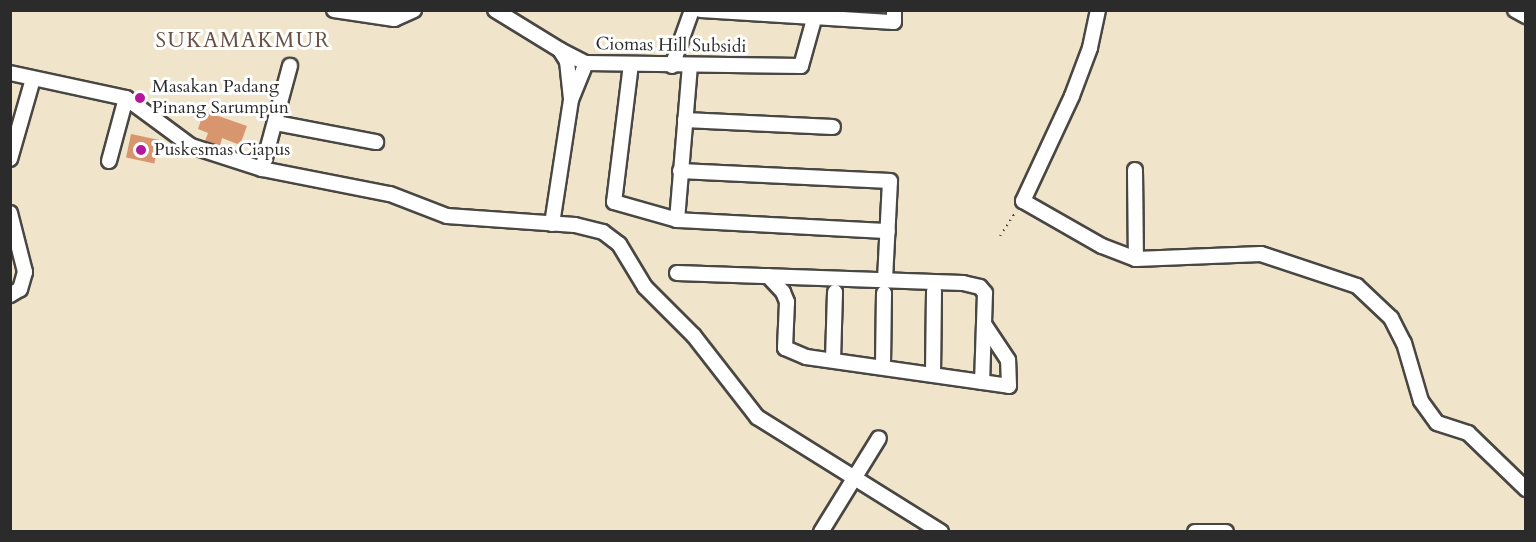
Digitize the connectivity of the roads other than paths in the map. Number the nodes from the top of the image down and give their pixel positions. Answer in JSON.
{"nodes":[{"id":1,"x":334,"y":10,"type":"edge"},
{"id":2,"x":414,"y":10,"type":"edge"},
{"id":3,"x":495,"y":10,"type":"edge"},
{"id":4,"x":692,"y":10,"type":"edge"},
{"id":5,"x":701,"y":10,"type":"edge"},
{"id":6,"x":894,"y":10,"type":"edge"},
{"id":7,"x":1098,"y":10,"type":"edge"},
{"id":8,"x":1515,"y":10,"type":"edge"},
{"id":9,"x":797,"y":14,"type":"edge"},
{"id":10,"x":846,"y":16,"type":"edge"},
{"id":11,"x":1526,"y":16,"type":"edge"},
{"id":12,"x":814,"y":19,"type":"junction"},
{"id":13,"x":560,"y":50,"type":"junction"},
{"id":14,"x":586,"y":63,"type":"junction"},
{"id":15,"x":631,"y":64,"type":"junction"},
{"id":16,"x":291,"y":66,"type":"dead end"},
{"id":17,"x":672,"y":66,"type":"junction"},
{"id":18,"x":690,"y":66,"type":"junction"},
{"id":19,"x":10,"y":73,"type":"edge"},
{"id":20,"x":33,"y":79,"type":"junction"},
{"id":21,"x":126,"y":98,"type":"junction"},
{"id":22,"x":571,"y":100,"type":"junction"},
{"id":23,"x":685,"y":120,"type":"junction"},
{"id":24,"x":276,"y":123,"type":"junction"},
{"id":25,"x":832,"y":127,"type":"dead end"},
{"id":26,"x":376,"y":142,"type":"dead end"},
{"id":27,"x":10,"y":159,"type":"edge"},
{"id":28,"x":109,"y":161,"type":"dead end"},
{"id":29,"x":262,"y":169,"type":"junction"},
{"id":30,"x":1135,"y":170,"type":"dead end"},
{"id":31,"x":681,"y":171,"type":"junction"},
{"id":32,"x":12,"y":219,"type":"edge"},
{"id":33,"x":677,"y":220,"type":"junction"},
{"id":34,"x":552,"y":224,"type":"junction"},
{"id":35,"x":888,"y":231,"type":"junction"},
{"id":36,"x":1137,"y":259,"type":"junction"},
{"id":37,"x":677,"y":273,"type":"dead end"},
{"id":38,"x":768,"y":276,"type":"junction"},
{"id":39,"x":885,"y":287,"type":"junction"},
{"id":40,"x":934,"y":291,"type":"dead end"},
{"id":41,"x":835,"y":292,"type":"dead end"},
{"id":42,"x":10,"y":295,"type":"edge"},
{"id":43,"x":984,"y":324,"type":"junction"},
{"id":44,"x":833,"y":360,"type":"junction"},
{"id":45,"x":883,"y":365,"type":"junction"},
{"id":46,"x":933,"y":374,"type":"junction"},
{"id":47,"x":981,"y":382,"type":"junction"},
{"id":48,"x":879,"y":438,"type":"dead end"},
{"id":49,"x":855,"y":477,"type":"junction"},
{"id":50,"x":1526,"y":489,"type":"edge"},
{"id":51,"x":821,"y":531,"type":"edge"},
{"id":52,"x":941,"y":531,"type":"edge"},
{"id":53,"x":1195,"y":531,"type":"edge"},
{"id":54,"x":1226,"y":531,"type":"edge"}],
"edges":[{"from":1,"to":2,"type":"street"},
{"from":3,"to":13,"type":"street"},
{"from":4,"to":17,"type":"street"},
{"from":5,"to":9,"type":"street"},
{"from":6,"to":10,"type":"street"},
{"from":7,"to":36,"type":"street"},
{"from":8,"to":11,"type":"street"},
{"from":9,"to":12,"type":"street"},
{"from":10,"to":12,"type":"street"},
{"from":12,"to":18,"type":"street","name":"Ciomas Hill Subsidi"},
{"from":13,"to":14,"type":"street"},
{"from":13,"to":22,"type":"street"},
{"from":14,"to":15,"type":"street","name":"Ciomas Hill Subsidi"},
{"from":14,"to":22,"type":"street","name":"Ciomas Hill Subsidi"},
{"from":15,"to":17,"type":"street","name":"Ciomas Hill Subsidi"},
{"from":15,"to":33,"type":"street"},
{"from":16,"to":24,"type":"street"},
{"from":17,"to":18,"type":"street","name":"Ciomas Hill Subsidi"},
{"from":18,"to":23,"type":"street"},
{"from":19,"to":20,"type":"street"},
{"from":20,"to":21,"type":"street"},
{"from":20,"to":27,"type":"street"},
{"from":21,"to":28,"type":"street"},
{"from":21,"to":29,"type":"street"},
{"from":22,"to":34,"type":"street","name":"Ciomas Hill Subsidi"},
{"from":23,"to":25,"type":"street"},
{"from":23,"to":31,"type":"street"},
{"from":24,"to":26,"type":"street"},
{"from":24,"to":29,"type":"street"},
{"from":29,"to":34,"type":"street"},
{"from":30,"to":36,"type":"street"},
{"from":31,"to":33,"type":"street"},
{"from":31,"to":35,"type":"street"},
{"from":32,"to":42,"type":"street"},
{"from":33,"to":35,"type":"street"},
{"from":34,"to":49,"type":"street"},
{"from":35,"to":39,"type":"street"},
{"from":36,"to":50,"type":"street"},
{"from":37,"to":38,"type":"street"},
{"from":38,"to":39,"type":"street"},
{"from":38,"to":44,"type":"street"},
{"from":39,"to":43,"type":"street"},
{"from":39,"to":45,"type":"street"},
{"from":40,"to":46,"type":"street"},
{"from":41,"to":44,"type":"street"},
{"from":43,"to":47,"type":"street"},
{"from":43,"to":47,"type":"street"},
{"from":44,"to":45,"type":"street"},
{"from":45,"to":46,"type":"street"},
{"from":46,"to":47,"type":"street"},
{"from":48,"to":49,"type":"street"},
{"from":49,"to":51,"type":"street"},
{"from":49,"to":52,"type":"street"},
{"from":53,"to":54,"type":"street"}]}
